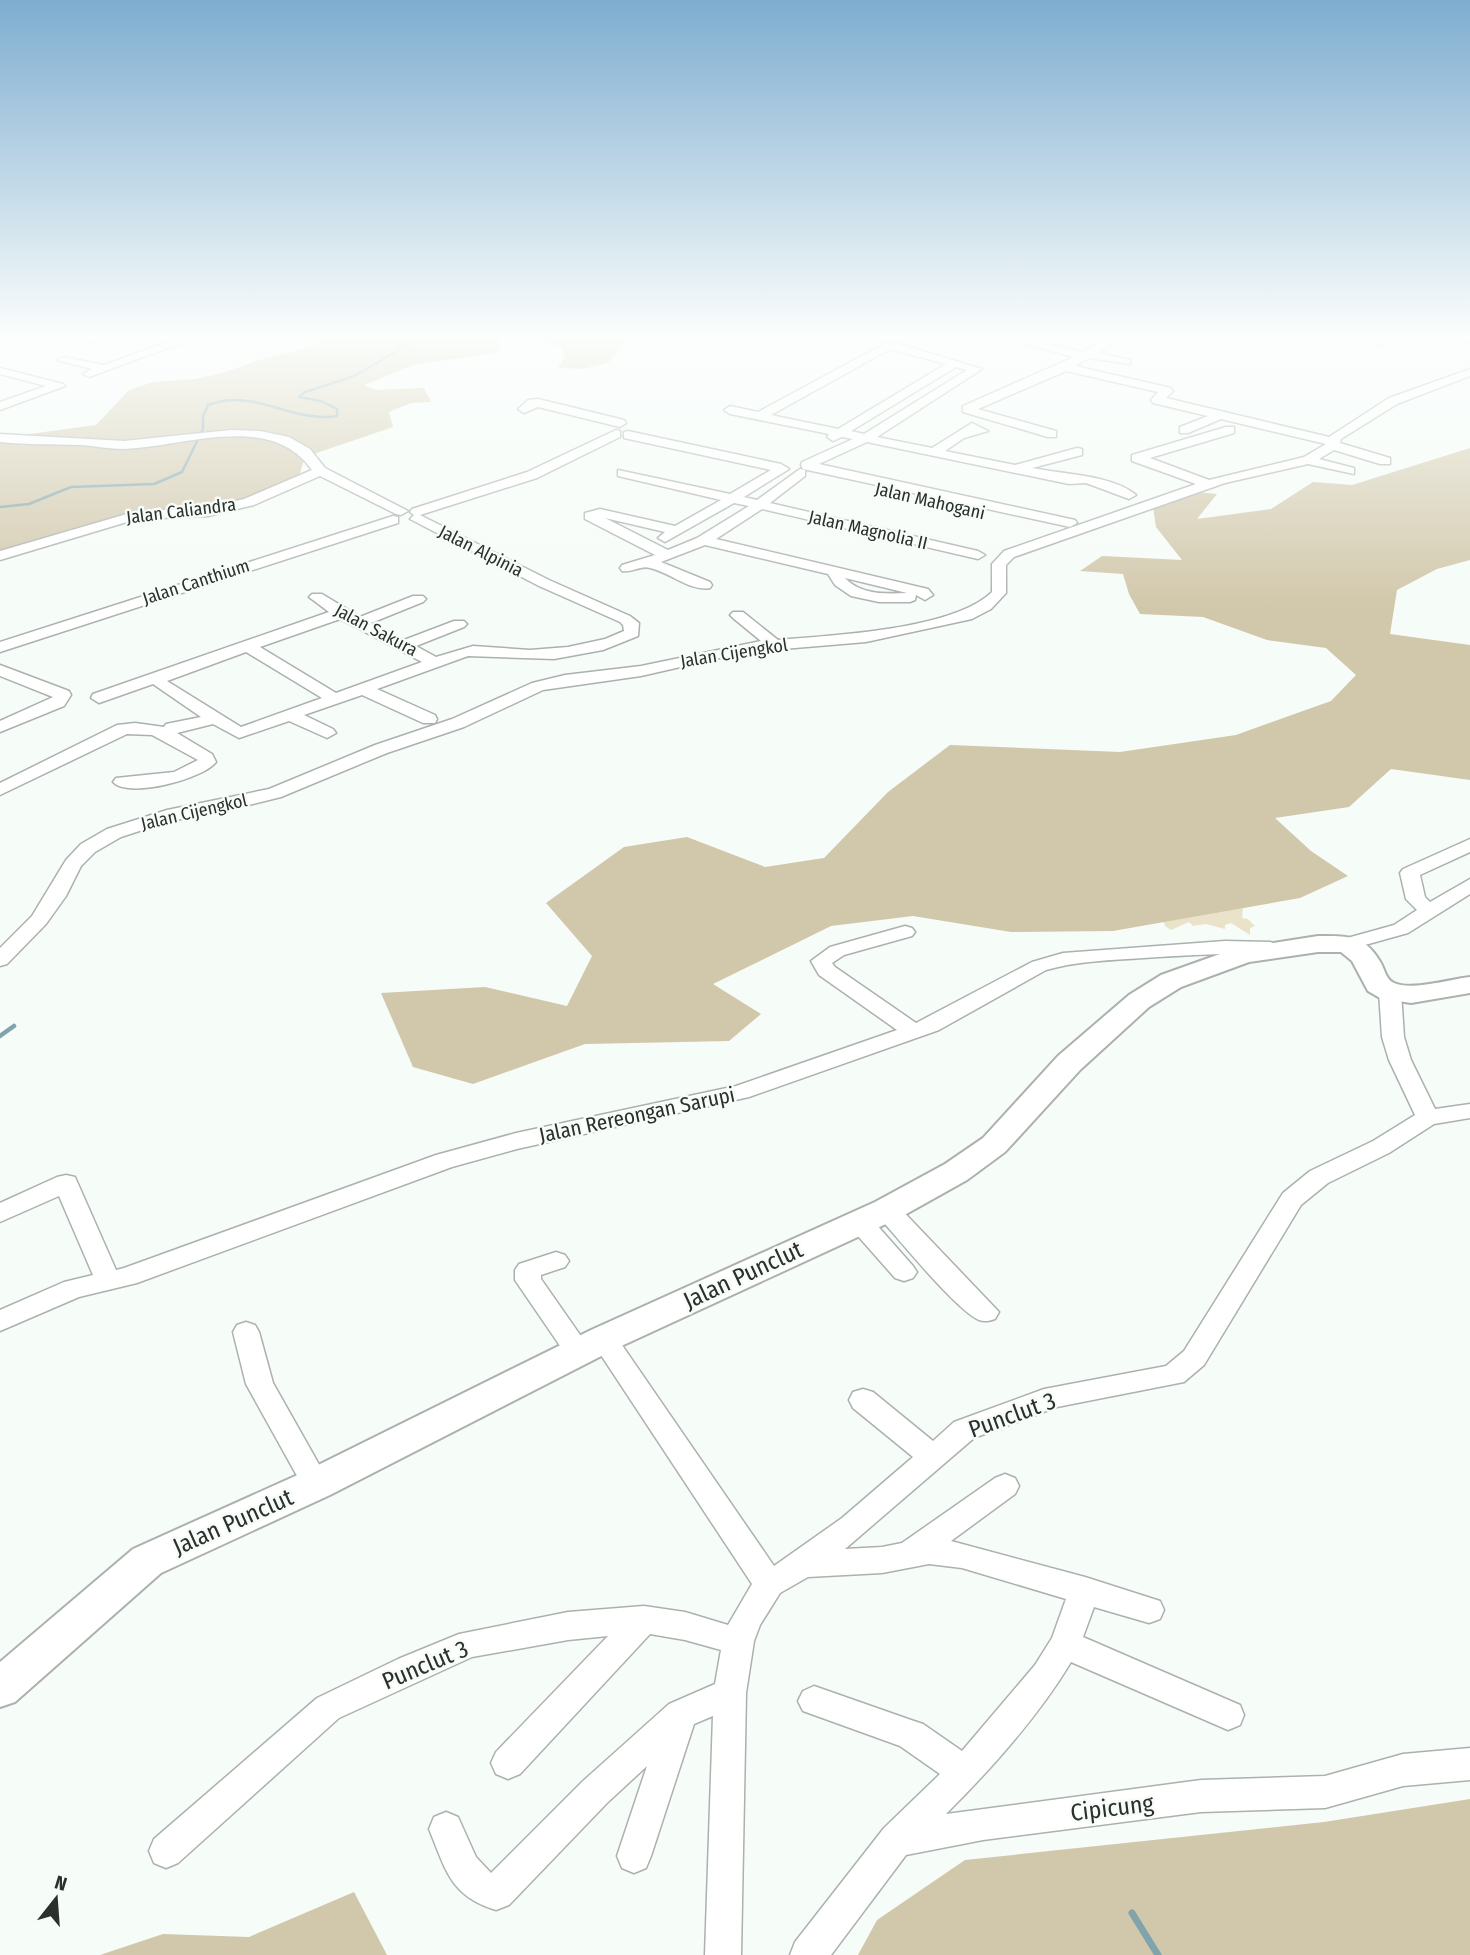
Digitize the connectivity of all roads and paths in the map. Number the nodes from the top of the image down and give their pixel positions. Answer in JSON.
{"nodes":[{"id":1,"x":615,"y":427,"type":"edge"},
{"id":2,"x":619,"y":427,"type":"edge"},
{"id":3,"x":812,"y":427,"type":"edge"},
{"id":4,"x":848,"y":427,"type":"edge"},
{"id":5,"x":883,"y":427,"type":"edge"},
{"id":6,"x":1030,"y":427,"type":"edge"},
{"id":7,"x":1191,"y":427,"type":"edge"},
{"id":8,"x":1268,"y":427,"type":"edge"},
{"id":9,"x":1351,"y":427,"type":"edge"},
{"id":10,"x":628,"y":430,"type":"junction"},
{"id":11,"x":1184,"y":430,"type":"dead end"},
{"id":12,"x":1230,"y":430,"type":"dead end"},
{"id":13,"x":838,"y":433,"type":"junction"},
{"id":14,"x":964,"y":434,"type":"dead end"},
{"id":15,"x":1052,"y":434,"type":"dead end"},
{"id":16,"x":0,"y":436,"type":"edge"},
{"id":17,"x":866,"y":438,"type":"junction"},
{"id":18,"x":1334,"y":444,"type":"junction"},
{"id":19,"x":934,"y":452,"type":"junction"},
{"id":20,"x":1077,"y":452,"type":"dead end"},
{"id":21,"x":1308,"y":460,"type":"junction"},
{"id":22,"x":1043,"y":461,"type":"junction"},
{"id":23,"x":1385,"y":461,"type":"dead end"},
{"id":24,"x":317,"y":466,"type":"junction"},
{"id":25,"x":797,"y":467,"type":"junction"},
{"id":26,"x":1014,"y":469,"type":"junction"},
{"id":27,"x":1349,"y":471,"type":"dead end"},
{"id":28,"x":623,"y":473,"type":"dead end"},
{"id":29,"x":1087,"y":479,"type":"junction"},
{"id":30,"x":1211,"y":485,"type":"junction"},
{"id":31,"x":1129,"y":495,"type":"dead end"},
{"id":32,"x":734,"y":499,"type":"junction"},
{"id":33,"x":758,"y":505,"type":"junction"},
{"id":34,"x":397,"y":515,"type":"junction"},
{"id":35,"x":417,"y":515,"type":"junction"},
{"id":36,"x":1071,"y":527,"type":"junction"},
{"id":37,"x":677,"y":531,"type":"junction"},
{"id":38,"x":703,"y":540,"type":"junction"},
{"id":39,"x":649,"y":554,"type":"junction"},
{"id":40,"x":978,"y":555,"type":"dead end"},
{"id":41,"x":0,"y":556,"type":"edge"},
{"id":42,"x":626,"y":568,"type":"dead end"},
{"id":43,"x":834,"y":571,"type":"junction"},
{"id":44,"x":705,"y":585,"type":"dead end"},
{"id":45,"x":317,"y":597,"type":"dead end"},
{"id":46,"x":418,"y":599,"type":"dead end"},
{"id":47,"x":341,"y":613,"type":"junction"},
{"id":48,"x":738,"y":615,"type":"dead end"},
{"id":49,"x":360,"y":622,"type":"junction"},
{"id":50,"x":459,"y":624,"type":"dead end"},
{"id":51,"x":774,"y":644,"type":"junction"},
{"id":52,"x":246,"y":645,"type":"junction"},
{"id":53,"x":405,"y":645,"type":"junction"},
{"id":54,"x":0,"y":647,"type":"edge"},
{"id":55,"x":436,"y":663,"type":"junction"},
{"id":56,"x":4,"y":667,"type":"edge"},
{"id":57,"x":160,"y":677,"type":"junction"},
{"id":58,"x":363,"y":690,"type":"junction"},
{"id":59,"x":100,"y":698,"type":"dead end"},
{"id":60,"x":337,"y":700,"type":"junction"},
{"id":61,"x":207,"y":715,"type":"junction"},
{"id":62,"x":292,"y":716,"type":"junction"},
{"id":63,"x":429,"y":719,"type":"dead end"},
{"id":64,"x":0,"y":727,"type":"edge"},
{"id":65,"x":169,"y":729,"type":"junction"},
{"id":66,"x":327,"y":733,"type":"dead end"},
{"id":67,"x":122,"y":782,"type":"dead end"},
{"id":68,"x":0,"y":790,"type":"edge"},
{"id":69,"x":1470,"y":845,"type":"edge"},
{"id":70,"x":1470,"y":885,"type":"edge"},
{"id":71,"x":1430,"y":912,"type":"junction"},
{"id":72,"x":905,"y":932,"type":"dead end"},
{"id":73,"x":1347,"y":944,"type":"junction"},
{"id":74,"x":1277,"y":948,"type":"junction"},
{"id":75,"x":0,"y":960,"type":"edge"},
{"id":76,"x":1470,"y":985,"type":"edge"},
{"id":77,"x":1390,"y":992,"type":"junction"},
{"id":78,"x":913,"y":1031,"type":"junction"},
{"id":79,"x":1470,"y":1111,"type":"edge"},
{"id":80,"x":1428,"y":1118,"type":"junction"},
{"id":81,"x":0,"y":1213,"type":"edge"},
{"id":82,"x":873,"y":1216,"type":"junction"},
{"id":83,"x":556,"y":1261,"type":"dead end"},
{"id":84,"x":904,"y":1272,"type":"dead end"},
{"id":85,"x":108,"y":1281,"type":"junction"},
{"id":86,"x":986,"y":1312,"type":"dead end"},
{"id":87,"x":0,"y":1321,"type":"edge"},
{"id":88,"x":246,"y":1332,"type":"dead end"},
{"id":89,"x":591,"y":1345,"type":"junction"},
{"id":90,"x":863,"y":1400,"type":"dead end"},
{"id":91,"x":933,"y":1457,"type":"junction"},
{"id":92,"x":316,"y":1484,"type":"junction"},
{"id":93,"x":1004,"y":1486,"type":"dead end"},
{"id":94,"x":910,"y":1555,"type":"junction"},
{"id":95,"x":803,"y":1564,"type":"junction"},
{"id":96,"x":769,"y":1584,"type":"junction"},
{"id":97,"x":1085,"y":1590,"type":"junction"},
{"id":98,"x":1149,"y":1610,"type":"dead end"},
{"id":99,"x":643,"y":1620,"type":"junction"},
{"id":100,"x":738,"y":1642,"type":"junction"},
{"id":101,"x":1065,"y":1644,"type":"junction"},
{"id":102,"x":0,"y":1688,"type":"edge"},
{"id":103,"x":730,"y":1693,"type":"junction"},
{"id":104,"x":814,"y":1701,"type":"dead end"},
{"id":105,"x":681,"y":1714,"type":"junction"},
{"id":106,"x":1228,"y":1715,"type":"dead end"},
{"id":107,"x":508,"y":1763,"type":"dead end"},
{"id":108,"x":1470,"y":1764,"type":"edge"},
{"id":109,"x":965,"y":1772,"type":"junction"},
{"id":110,"x":446,"y":1829,"type":"dead end"},
{"id":111,"x":896,"y":1840,"type":"junction"},
{"id":112,"x":166,"y":1851,"type":"dead end"},
{"id":113,"x":634,"y":1856,"type":"dead end"},
{"id":114,"x":723,"y":1955,"type":"edge"},
{"id":115,"x":808,"y":1955,"type":"edge"}],
"edges":[{"from":1,"to":10,"type":"street"},
{"from":2,"to":10,"type":"street"},
{"from":3,"to":13,"type":"street"},
{"from":4,"to":13,"type":"street"},
{"from":5,"to":17,"type":"street"},
{"from":6,"to":15,"type":"street"},
{"from":7,"to":11,"type":"street"},
{"from":8,"to":18,"type":"street"},
{"from":9,"to":18,"type":"street","name":"Jalan Cijengkol"},
{"from":10,"to":25,"type":"street","name":"Jalan Mahogani"},
{"from":10,"to":35,"type":"street"},
{"from":12,"to":30,"type":"street"},
{"from":13,"to":17,"type":"street"},
{"from":13,"to":25,"type":"street"},
{"from":14,"to":19,"type":"street"},
{"from":16,"to":24,"type":"street"},
{"from":17,"to":19,"type":"street"},
{"from":17,"to":25,"type":"street"},
{"from":18,"to":21,"type":"street","name":"Jalan Cijengkol"},
{"from":18,"to":23,"type":"street"},
{"from":19,"to":26,"type":"street"},
{"from":20,"to":22,"type":"street"},
{"from":21,"to":27,"type":"street"},
{"from":21,"to":30,"type":"street","name":"Jalan Cijengkol"},
{"from":22,"to":26,"type":"street"},
{"from":22,"to":29,"type":"street"},
{"from":24,"to":34,"type":"street"},
{"from":24,"to":41,"type":"street","name":"Jalan Caliandra"},
{"from":25,"to":32,"type":"street"},
{"from":25,"to":33,"type":"street"},
{"from":25,"to":36,"type":"street","name":"Jalan Mahogani"},
{"from":26,"to":29,"type":"street"},
{"from":28,"to":32,"type":"street","name":"Jalan Magnolia II"},
{"from":29,"to":31,"type":"street"},
{"from":30,"to":36,"type":"street","name":"Jalan Cijengkol"},
{"from":32,"to":33,"type":"street","name":"Jalan Magnolia II"},
{"from":32,"to":37,"type":"street"},
{"from":33,"to":38,"type":"street"},
{"from":33,"to":40,"type":"street","name":"Jalan Magnolia II"},
{"from":34,"to":35,"type":"street"},
{"from":34,"to":54,"type":"street","name":"Jalan Canthium"},
{"from":35,"to":55,"type":"street","name":"Jalan Alpinia"},
{"from":36,"to":51,"type":"street","name":"Jalan Cijengkol"},
{"from":37,"to":39,"type":"street"},
{"from":37,"to":39,"type":"street"},
{"from":38,"to":39,"type":"street"},
{"from":38,"to":43,"type":"street"},
{"from":39,"to":42,"type":"street"},
{"from":39,"to":44,"type":"street"},
{"from":43,"to":43,"type":"street"},
{"from":45,"to":47,"type":"street","name":"Jalan Sakura"},
{"from":46,"to":49,"type":"street"},
{"from":47,"to":49,"type":"street","name":"Jalan Sakura"},
{"from":47,"to":52,"type":"street"},
{"from":48,"to":51,"type":"street"},
{"from":49,"to":53,"type":"street","name":"Jalan Sakura"},
{"from":50,"to":53,"type":"street"},
{"from":51,"to":75,"type":"street","name":"Jalan Cijengkol"},
{"from":52,"to":57,"type":"street"},
{"from":52,"to":60,"type":"street"},
{"from":53,"to":55,"type":"street","name":"Jalan Sakura"},
{"from":55,"to":58,"type":"street"},
{"from":56,"to":64,"type":"street"},
{"from":57,"to":59,"type":"street"},
{"from":57,"to":61,"type":"street"},
{"from":58,"to":60,"type":"street"},
{"from":58,"to":63,"type":"street"},
{"from":60,"to":62,"type":"street"},
{"from":61,"to":62,"type":"street"},
{"from":61,"to":65,"type":"street"},
{"from":62,"to":66,"type":"street"},
{"from":65,"to":67,"type":"street"},
{"from":65,"to":68,"type":"street"},
{"from":69,"to":71,"type":"street"},
{"from":70,"to":71,"type":"street"},
{"from":71,"to":73,"type":"street"},
{"from":72,"to":78,"type":"street"},
{"from":73,"to":74,"type":"main road","name":"Jalan Punclut"},
{"from":73,"to":77,"type":"main road"},
{"from":74,"to":78,"type":"street","name":"Jalan Rereongan Sarupi"},
{"from":74,"to":82,"type":"main road","name":"Jalan Punclut"},
{"from":76,"to":77,"type":"main road"},
{"from":77,"to":80,"type":"street"},
{"from":78,"to":85,"type":"street","name":"Jalan Rereongan Sarupi"},
{"from":79,"to":80,"type":"street"},
{"from":80,"to":91,"type":"street","name":"Punclut 3"},
{"from":81,"to":85,"type":"street"},
{"from":82,"to":84,"type":"street"},
{"from":82,"to":86,"type":"street"},
{"from":82,"to":89,"type":"main road","name":"Jalan Punclut"},
{"from":83,"to":89,"type":"street"},
{"from":85,"to":87,"type":"street","name":"Jalan Rereongan Sarupi"},
{"from":88,"to":92,"type":"street"},
{"from":89,"to":92,"type":"main road","name":"Jalan Punclut"},
{"from":89,"to":96,"type":"street"},
{"from":90,"to":91,"type":"street"},
{"from":91,"to":95,"type":"street","name":"Punclut 3"},
{"from":92,"to":102,"type":"main road","name":"Jalan Punclut"},
{"from":93,"to":94,"type":"street"},
{"from":94,"to":95,"type":"street"},
{"from":94,"to":97,"type":"street"},
{"from":95,"to":96,"type":"street","name":"Punclut 3"},
{"from":96,"to":100,"type":"street","name":"Punclut 3"},
{"from":97,"to":98,"type":"street"},
{"from":97,"to":101,"type":"street"},
{"from":99,"to":100,"type":"street","name":"Punclut 3"},
{"from":99,"to":107,"type":"street"},
{"from":99,"to":112,"type":"street","name":"Punclut 3"},
{"from":100,"to":103,"type":"street","name":"Punclut 3"},
{"from":101,"to":106,"type":"street"},
{"from":101,"to":109,"type":"street"},
{"from":103,"to":105,"type":"street"},
{"from":103,"to":114,"type":"street","name":"Punclut 3"},
{"from":104,"to":109,"type":"street"},
{"from":105,"to":110,"type":"street"},
{"from":105,"to":113,"type":"street"},
{"from":108,"to":111,"type":"street","name":"Cipicung"},
{"from":109,"to":111,"type":"street"},
{"from":111,"to":115,"type":"street"}]}
